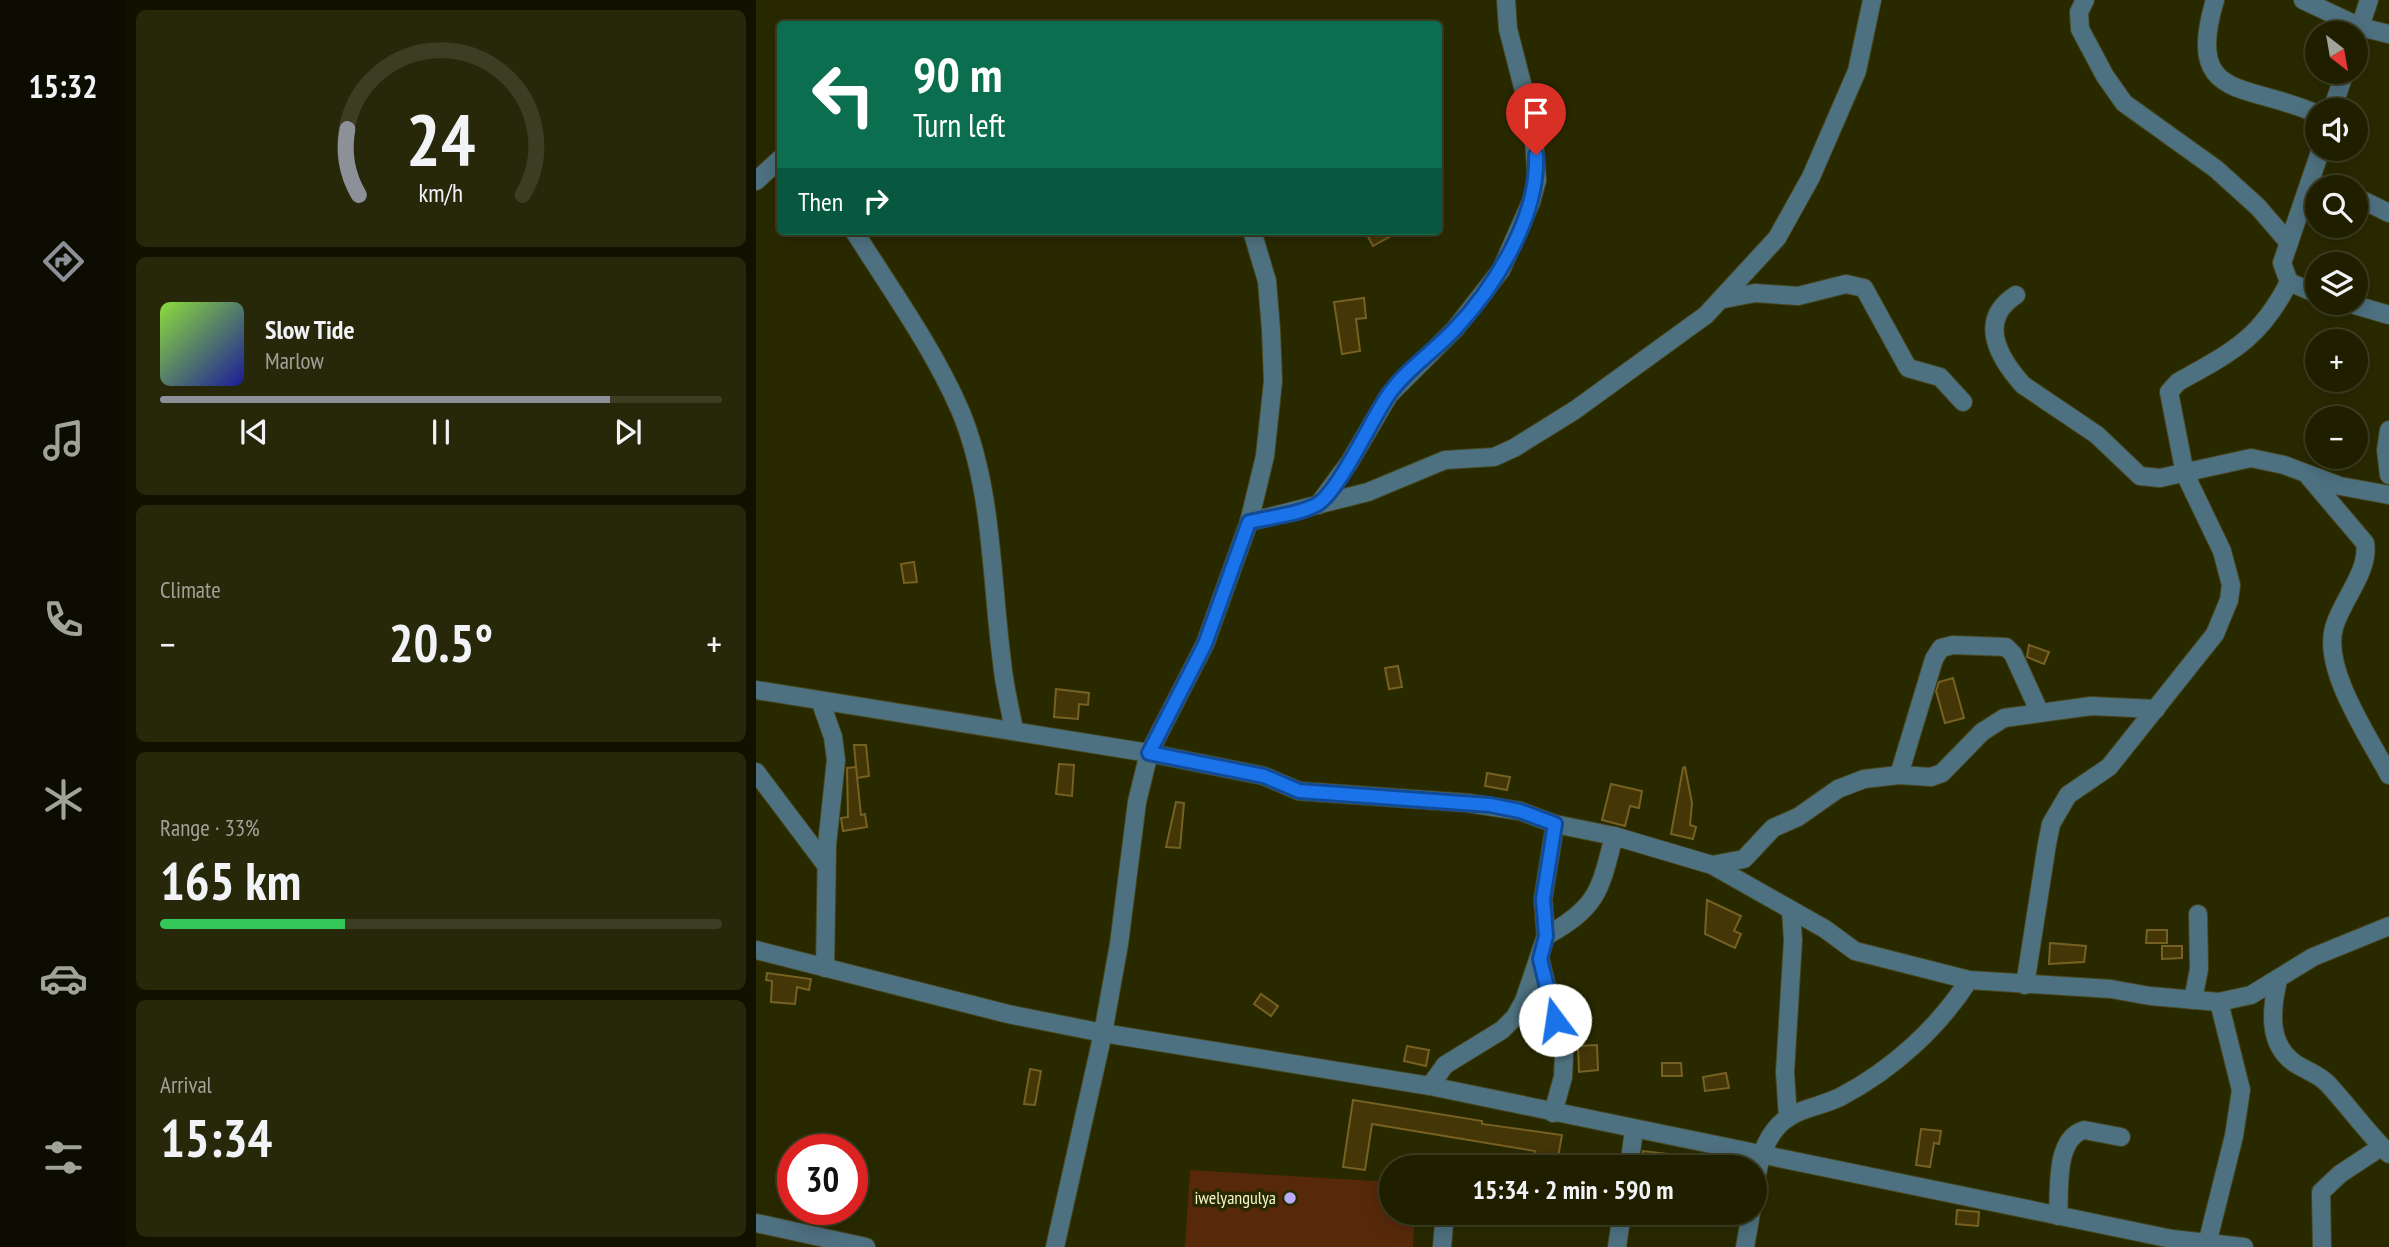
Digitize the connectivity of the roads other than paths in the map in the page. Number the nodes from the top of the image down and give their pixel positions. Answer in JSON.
{"nodes":[{"id":1,"x":1506,"y":0,"type":"edge"},
{"id":2,"x":1872,"y":0,"type":"edge"},
{"id":3,"x":2085,"y":0,"type":"edge"},
{"id":4,"x":2215,"y":0,"type":"edge"},
{"id":5,"x":2303,"y":0,"type":"edge"},
{"id":6,"x":2369,"y":0,"type":"edge"},
{"id":7,"x":2338,"y":21,"type":"edge"},
{"id":8,"x":2362,"y":21,"type":"edge"},
{"id":9,"x":2368,"y":33,"type":"edge"},
{"id":10,"x":2389,"y":34,"type":"edge"},
{"id":11,"x":2305,"y":109,"type":"edge"},
{"id":12,"x":777,"y":162,"type":"edge"},
{"id":13,"x":756,"y":181,"type":"edge"},
{"id":14,"x":2368,"y":203,"type":"edge"},
{"id":15,"x":2305,"y":213,"type":"edge"},
{"id":16,"x":2389,"y":213,"type":"edge"},
{"id":17,"x":856,"y":235,"type":"edge"},
{"id":18,"x":1253,"y":235,"type":"edge"},
{"id":19,"x":2289,"y":243,"type":"junction"},
{"id":20,"x":2289,"y":282,"type":"junction"},
{"id":21,"x":2305,"y":289,"type":"edge"},
{"id":22,"x":2016,"y":295,"type":"dead end"},
{"id":23,"x":1724,"y":299,"type":"junction"},
{"id":24,"x":2368,"y":309,"type":"edge"},
{"id":25,"x":2389,"y":315,"type":"edge"},
{"id":26,"x":1963,"y":402,"type":"dead end"},
{"id":27,"x":2389,"y":430,"type":"edge"},
{"id":28,"x":2185,"y":474,"type":"junction"},
{"id":29,"x":2389,"y":475,"type":"edge"},
{"id":30,"x":2309,"y":477,"type":"junction"},
{"id":31,"x":2389,"y":495,"type":"edge"},
{"id":32,"x":1318,"y":505,"type":"junction"},
{"id":33,"x":1249,"y":522,"type":"junction"},
{"id":34,"x":756,"y":690,"type":"edge"},
{"id":35,"x":821,"y":703,"type":"junction"},
{"id":36,"x":2156,"y":709,"type":"junction"},
{"id":37,"x":2040,"y":713,"type":"junction"},
{"id":38,"x":1014,"y":730,"type":"junction"},
{"id":39,"x":1149,"y":753,"type":"junction"},
{"id":40,"x":756,"y":772,"type":"edge"},
{"id":41,"x":1899,"y":775,"type":"junction"},
{"id":42,"x":2389,"y":775,"type":"edge"},
{"id":43,"x":1555,"y":824,"type":"junction"},
{"id":44,"x":1614,"y":836,"type":"junction"},
{"id":45,"x":826,"y":865,"type":"junction"},
{"id":46,"x":1712,"y":865,"type":"junction"},
{"id":47,"x":1791,"y":911,"type":"junction"},
{"id":48,"x":2198,"y":914,"type":"dead end"},
{"id":49,"x":2389,"y":926,"type":"edge"},
{"id":50,"x":1546,"y":936,"type":"junction"},
{"id":51,"x":756,"y":950,"type":"edge"},
{"id":52,"x":1540,"y":959,"type":"junction"},
{"id":53,"x":825,"y":968,"type":"junction"},
{"id":54,"x":1969,"y":980,"type":"junction"},
{"id":55,"x":2278,"y":980,"type":"junction"},
{"id":56,"x":2025,"y":985,"type":"junction"},
{"id":57,"x":2193,"y":1000,"type":"junction"},
{"id":58,"x":2219,"y":1002,"type":"junction"},
{"id":59,"x":1103,"y":1033,"type":"junction"},
{"id":60,"x":1430,"y":1086,"type":"junction"},
{"id":61,"x":1553,"y":1113,"type":"junction"},
{"id":62,"x":1788,"y":1118,"type":"junction"},
{"id":63,"x":1634,"y":1130,"type":"junction"},
{"id":64,"x":2121,"y":1137,"type":"dead end"},
{"id":65,"x":2385,"y":1151,"type":"edge"},
{"id":66,"x":1631,"y":1155,"type":"edge"},
{"id":67,"x":1755,"y":1155,"type":"edge"},
{"id":68,"x":1761,"y":1155,"type":"edge"},
{"id":69,"x":1767,"y":1157,"type":"edge"},
{"id":70,"x":2058,"y":1216,"type":"junction"},
{"id":71,"x":756,"y":1223,"type":"edge"},
{"id":72,"x":1444,"y":1225,"type":"edge"},
{"id":73,"x":1620,"y":1225,"type":"edge"},
{"id":74,"x":1749,"y":1225,"type":"edge"},
{"id":75,"x":2207,"y":1244,"type":"junction"},
{"id":76,"x":866,"y":1247,"type":"edge"},
{"id":77,"x":1055,"y":1247,"type":"edge"},
{"id":78,"x":1442,"y":1247,"type":"edge"},
{"id":79,"x":1617,"y":1247,"type":"edge"},
{"id":80,"x":1745,"y":1247,"type":"edge"},
{"id":81,"x":2244,"y":1247,"type":"edge"},
{"id":82,"x":2322,"y":1247,"type":"edge"}],
"edges":[{"from":1,"to":32,"type":"street"},
{"from":2,"to":23,"type":"street"},
{"from":3,"to":19,"type":"street"},
{"from":4,"to":11,"type":"street"},
{"from":5,"to":7,"type":"street"},
{"from":6,"to":8,"type":"street"},
{"from":9,"to":10,"type":"street"},
{"from":12,"to":13,"type":"street"},
{"from":14,"to":16,"type":"street"},
{"from":15,"to":19,"type":"street"},
{"from":17,"to":38,"type":"street"},
{"from":18,"to":33,"type":"street"},
{"from":19,"to":20,"type":"street"},
{"from":20,"to":21,"type":"street"},
{"from":20,"to":28,"type":"street"},
{"from":22,"to":28,"type":"street"},
{"from":23,"to":26,"type":"street"},
{"from":23,"to":32,"type":"street"},
{"from":24,"to":25,"type":"street"},
{"from":27,"to":29,"type":"street"},
{"from":28,"to":30,"type":"street"},
{"from":28,"to":36,"type":"street"},
{"from":30,"to":31,"type":"street"},
{"from":30,"to":42,"type":"street"},
{"from":32,"to":33,"type":"street"},
{"from":33,"to":39,"type":"street"},
{"from":34,"to":35,"type":"street"},
{"from":35,"to":38,"type":"street"},
{"from":35,"to":45,"type":"street"},
{"from":36,"to":37,"type":"street"},
{"from":36,"to":56,"type":"street"},
{"from":37,"to":41,"type":"street"},
{"from":37,"to":41,"type":"street"},
{"from":38,"to":39,"type":"street"},
{"from":39,"to":43,"type":"street"},
{"from":39,"to":59,"type":"street"},
{"from":40,"to":45,"type":"street"},
{"from":41,"to":46,"type":"street"},
{"from":43,"to":44,"type":"street"},
{"from":43,"to":50,"type":"street"},
{"from":44,"to":46,"type":"street"},
{"from":44,"to":50,"type":"street"},
{"from":45,"to":53,"type":"street"},
{"from":46,"to":47,"type":"street"},
{"from":47,"to":54,"type":"street"},
{"from":47,"to":62,"type":"street"},
{"from":48,"to":57,"type":"street"},
{"from":49,"to":55,"type":"street"},
{"from":50,"to":52,"type":"street"},
{"from":51,"to":53,"type":"street"},
{"from":52,"to":60,"type":"street"},
{"from":52,"to":61,"type":"street"},
{"from":53,"to":59,"type":"street"},
{"from":54,"to":56,"type":"street"},
{"from":54,"to":62,"type":"street"},
{"from":55,"to":58,"type":"street"},
{"from":55,"to":65,"type":"street"},
{"from":56,"to":57,"type":"street"},
{"from":57,"to":58,"type":"street"},
{"from":58,"to":75,"type":"street"},
{"from":59,"to":60,"type":"street"},
{"from":59,"to":77,"type":"street"},
{"from":60,"to":61,"type":"street"},
{"from":61,"to":63,"type":"street"},
{"from":62,"to":68,"type":"street"},
{"from":63,"to":66,"type":"street"},
{"from":63,"to":67,"type":"street"},
{"from":64,"to":70,"type":"street"},
{"from":65,"to":82,"type":"street"},
{"from":69,"to":70,"type":"street"},
{"from":70,"to":75,"type":"street"},
{"from":71,"to":76,"type":"street"},
{"from":72,"to":78,"type":"street"},
{"from":73,"to":79,"type":"street"},
{"from":74,"to":80,"type":"street"},
{"from":75,"to":81,"type":"street"}]}
